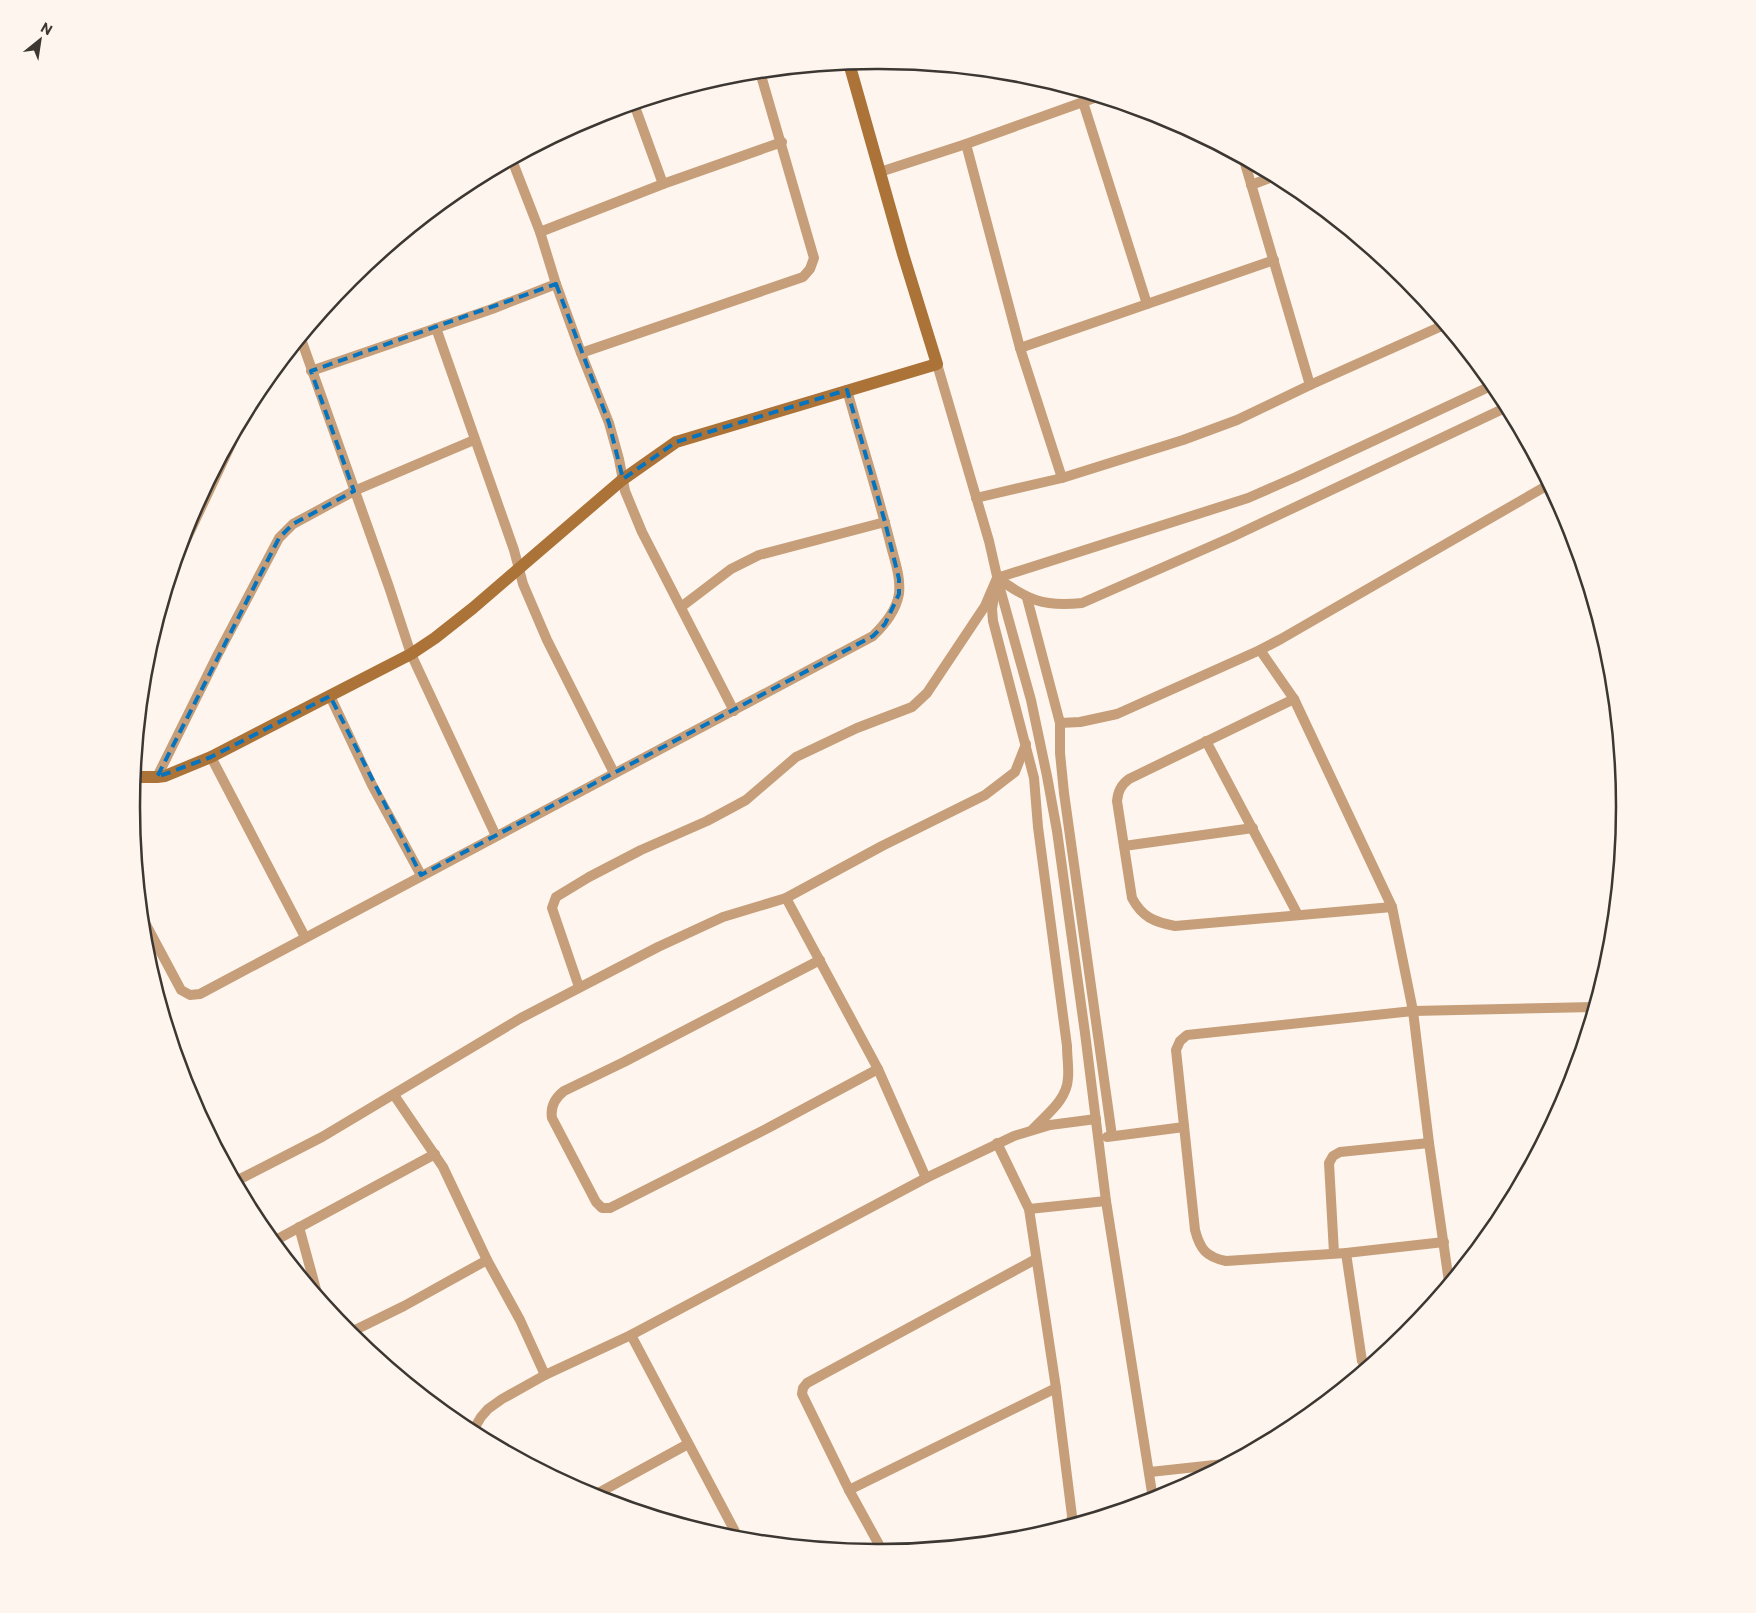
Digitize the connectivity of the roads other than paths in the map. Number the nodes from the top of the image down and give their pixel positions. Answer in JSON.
{"nodes":[{"id":1,"x":851,"y":70,"type":"edge"},
{"id":2,"x":762,"y":78,"type":"edge"},
{"id":3,"x":1089,"y":100,"type":"edge"},
{"id":4,"x":1083,"y":102,"type":"junction"},
{"id":5,"x":636,"y":110,"type":"edge"},
{"id":6,"x":782,"y":142,"type":"junction"},
{"id":7,"x":966,"y":144,"type":"junction"},
{"id":8,"x":514,"y":165,"type":"edge"},
{"id":9,"x":1246,"y":168,"type":"edge"},
{"id":10,"x":880,"y":172,"type":"junction"},
{"id":11,"x":1266,"y":179,"type":"edge"},
{"id":12,"x":663,"y":184,"type":"junction"},
{"id":13,"x":1251,"y":185,"type":"junction"},
{"id":14,"x":540,"y":232,"type":"junction"},
{"id":15,"x":1274,"y":260,"type":"junction"},
{"id":16,"x":556,"y":284,"type":"junction"},
{"id":17,"x":1147,"y":304,"type":"junction"},
{"id":18,"x":1439,"y":327,"type":"edge"},
{"id":19,"x":436,"y":328,"type":"junction"},
{"id":20,"x":303,"y":345,"type":"edge"},
{"id":21,"x":1020,"y":348,"type":"junction"},
{"id":22,"x":581,"y":352,"type":"junction"},
{"id":23,"x":937,"y":364,"type":"junction"},
{"id":24,"x":311,"y":371,"type":"junction"},
{"id":25,"x":1310,"y":385,"type":"junction"},
{"id":26,"x":1485,"y":388,"type":"edge"},
{"id":27,"x":846,"y":390,"type":"junction"},
{"id":28,"x":1500,"y":411,"type":"edge"},
{"id":29,"x":474,"y":440,"type":"junction"},
{"id":30,"x":1062,"y":478,"type":"junction"},
{"id":31,"x":622,"y":480,"type":"junction"},
{"id":32,"x":1543,"y":488,"type":"edge"},
{"id":33,"x":354,"y":491,"type":"junction"},
{"id":34,"x":976,"y":498,"type":"junction"},
{"id":35,"x":885,"y":522,"type":"junction"},
{"id":36,"x":519,"y":569,"type":"junction"},
{"id":37,"x":998,"y":582,"type":"junction"},
{"id":38,"x":1027,"y":598,"type":"junction"},
{"id":39,"x":681,"y":607,"type":"junction"},
{"id":40,"x":1260,"y":650,"type":"junction"},
{"id":41,"x":411,"y":654,"type":"junction"},
{"id":42,"x":330,"y":696,"type":"junction"},
{"id":43,"x":1294,"y":699,"type":"junction"},
{"id":44,"x":734,"y":711,"type":"junction"},
{"id":45,"x":1060,"y":723,"type":"junction"},
{"id":46,"x":1206,"y":740,"type":"junction"},
{"id":47,"x":1026,"y":744,"type":"junction"},
{"id":48,"x":211,"y":757,"type":"junction"},
{"id":49,"x":614,"y":774,"type":"junction"},
{"id":50,"x":141,"y":777,"type":"edge"},
{"id":51,"x":157,"y":777,"type":"junction"},
{"id":52,"x":1253,"y":828,"type":"junction"},
{"id":53,"x":496,"y":836,"type":"junction"},
{"id":54,"x":1124,"y":846,"type":"junction"},
{"id":55,"x":421,"y":875,"type":"junction"},
{"id":56,"x":786,"y":898,"type":"junction"},
{"id":57,"x":1392,"y":907,"type":"junction"},
{"id":58,"x":1298,"y":915,"type":"junction"},
{"id":59,"x":152,"y":935,"type":"edge"},
{"id":60,"x":304,"y":937,"type":"junction"},
{"id":61,"x":820,"y":960,"type":"junction"},
{"id":62,"x":579,"y":987,"type":"junction"},
{"id":63,"x":1588,"y":1007,"type":"edge"},
{"id":64,"x":1413,"y":1011,"type":"junction"},
{"id":65,"x":878,"y":1068,"type":"junction"},
{"id":66,"x":394,"y":1095,"type":"junction"},
{"id":67,"x":1096,"y":1119,"type":"junction"},
{"id":68,"x":1184,"y":1127,"type":"junction"},
{"id":69,"x":1033,"y":1130,"type":"junction"},
{"id":70,"x":1112,"y":1136,"type":"junction"},
{"id":71,"x":1098,"y":1138,"type":"junction"},
{"id":72,"x":1429,"y":1143,"type":"junction"},
{"id":73,"x":996,"y":1144,"type":"junction"},
{"id":74,"x":435,"y":1154,"type":"junction"},
{"id":75,"x":241,"y":1178,"type":"edge"},
{"id":76,"x":926,"y":1178,"type":"junction"},
{"id":77,"x":1106,"y":1201,"type":"junction"},
{"id":78,"x":1028,"y":1209,"type":"junction"},
{"id":79,"x":299,"y":1227,"type":"junction"},
{"id":80,"x":280,"y":1238,"type":"edge"},
{"id":81,"x":1444,"y":1242,"type":"junction"},
{"id":82,"x":1334,"y":1253,"type":"junction"},
{"id":83,"x":1346,"y":1253,"type":"junction"},
{"id":84,"x":1036,"y":1259,"type":"junction"},
{"id":85,"x":487,"y":1260,"type":"junction"},
{"id":86,"x":1448,"y":1274,"type":"edge"},
{"id":87,"x":313,"y":1280,"type":"edge"},
{"id":88,"x":357,"y":1329,"type":"edge"},
{"id":89,"x":631,"y":1335,"type":"junction"},
{"id":90,"x":1363,"y":1362,"type":"edge"},
{"id":91,"x":545,"y":1375,"type":"junction"},
{"id":92,"x":1056,"y":1388,"type":"junction"},
{"id":93,"x":477,"y":1425,"type":"edge"},
{"id":94,"x":688,"y":1444,"type":"junction"},
{"id":95,"x":1208,"y":1466,"type":"edge"},
{"id":96,"x":1150,"y":1472,"type":"junction"},
{"id":97,"x":849,"y":1490,"type":"junction"},
{"id":98,"x":603,"y":1491,"type":"edge"},
{"id":99,"x":1152,"y":1491,"type":"edge"},
{"id":100,"x":1072,"y":1518,"type":"edge"},
{"id":101,"x":734,"y":1530,"type":"edge"},
{"id":102,"x":879,"y":1544,"type":"edge"}],
"edges":[{"from":1,"to":10,"type":"street"},
{"from":2,"to":6,"type":"street"},
{"from":3,"to":4,"type":"street"},
{"from":4,"to":7,"type":"street"},
{"from":4,"to":17,"type":"street"},
{"from":5,"to":12,"type":"street"},
{"from":6,"to":12,"type":"street"},
{"from":6,"to":22,"type":"street"},
{"from":7,"to":10,"type":"street"},
{"from":7,"to":21,"type":"street"},
{"from":8,"to":14,"type":"street"},
{"from":9,"to":13,"type":"street"},
{"from":10,"to":23,"type":"street"},
{"from":11,"to":13,"type":"street"},
{"from":12,"to":14,"type":"street"},
{"from":13,"to":15,"type":"street"},
{"from":14,"to":16,"type":"street"},
{"from":15,"to":17,"type":"street"},
{"from":15,"to":25,"type":"street"},
{"from":16,"to":19,"type":"street"},
{"from":16,"to":22,"type":"street"},
{"from":17,"to":21,"type":"street"},
{"from":18,"to":25,"type":"street"},
{"from":19,"to":24,"type":"street"},
{"from":19,"to":29,"type":"street"},
{"from":20,"to":24,"type":"street"},
{"from":21,"to":30,"type":"street"},
{"from":22,"to":31,"type":"street"},
{"from":23,"to":27,"type":"street"},
{"from":23,"to":34,"type":"street"},
{"from":24,"to":33,"type":"street"},
{"from":25,"to":30,"type":"street"},
{"from":26,"to":37,"type":"street"},
{"from":27,"to":31,"type":"street"},
{"from":27,"to":35,"type":"street"},
{"from":28,"to":38,"type":"street"},
{"from":29,"to":33,"type":"street"},
{"from":29,"to":36,"type":"street"},
{"from":30,"to":34,"type":"street"},
{"from":31,"to":36,"type":"street"},
{"from":31,"to":39,"type":"street"},
{"from":32,"to":40,"type":"street"},
{"from":33,"to":41,"type":"street"},
{"from":33,"to":51,"type":"street"},
{"from":34,"to":37,"type":"street"},
{"from":35,"to":39,"type":"street"},
{"from":35,"to":44,"type":"street"},
{"from":36,"to":41,"type":"street"},
{"from":36,"to":49,"type":"street"},
{"from":37,"to":38,"type":"street"},
{"from":37,"to":47,"type":"street"},
{"from":37,"to":62,"type":"street"},
{"from":37,"to":67,"type":"street"},
{"from":38,"to":45,"type":"street"},
{"from":39,"to":44,"type":"street"},
{"from":40,"to":43,"type":"street"},
{"from":40,"to":45,"type":"street"},
{"from":41,"to":42,"type":"street"},
{"from":41,"to":53,"type":"street"},
{"from":42,"to":48,"type":"street"},
{"from":42,"to":55,"type":"street"},
{"from":43,"to":46,"type":"street"},
{"from":43,"to":57,"type":"street"},
{"from":44,"to":49,"type":"street"},
{"from":45,"to":70,"type":"street"},
{"from":46,"to":52,"type":"street"},
{"from":46,"to":54,"type":"street"},
{"from":47,"to":56,"type":"street"},
{"from":47,"to":69,"type":"street"},
{"from":48,"to":51,"type":"street"},
{"from":48,"to":60,"type":"street"},
{"from":49,"to":53,"type":"street"},
{"from":50,"to":51,"type":"street"},
{"from":52,"to":54,"type":"street"},
{"from":52,"to":58,"type":"street"},
{"from":53,"to":55,"type":"street"},
{"from":54,"to":58,"type":"street"},
{"from":55,"to":60,"type":"street"},
{"from":56,"to":61,"type":"street"},
{"from":56,"to":62,"type":"street"},
{"from":57,"to":58,"type":"street"},
{"from":57,"to":64,"type":"street"},
{"from":59,"to":60,"type":"street"},
{"from":61,"to":65,"type":"street"},
{"from":61,"to":65,"type":"street"},
{"from":62,"to":66,"type":"street"},
{"from":63,"to":64,"type":"street"},
{"from":64,"to":68,"type":"street"},
{"from":64,"to":72,"type":"street"},
{"from":65,"to":76,"type":"street"},
{"from":66,"to":74,"type":"street"},
{"from":66,"to":75,"type":"street"},
{"from":67,"to":69,"type":"street"},
{"from":67,"to":71,"type":"street"},
{"from":68,"to":70,"type":"street"},
{"from":68,"to":82,"type":"street"},
{"from":69,"to":73,"type":"street"},
{"from":70,"to":71,"type":"street"},
{"from":71,"to":77,"type":"street"},
{"from":72,"to":81,"type":"street"},
{"from":72,"to":82,"type":"street"},
{"from":73,"to":76,"type":"street"},
{"from":73,"to":78,"type":"street"},
{"from":74,"to":79,"type":"street"},
{"from":74,"to":85,"type":"street"},
{"from":76,"to":89,"type":"street"},
{"from":77,"to":78,"type":"street"},
{"from":77,"to":96,"type":"street"},
{"from":78,"to":84,"type":"street"},
{"from":79,"to":80,"type":"street"},
{"from":79,"to":87,"type":"street"},
{"from":81,"to":83,"type":"street"},
{"from":81,"to":86,"type":"street"},
{"from":82,"to":83,"type":"street"},
{"from":83,"to":90,"type":"street"},
{"from":84,"to":92,"type":"street"},
{"from":84,"to":97,"type":"street"},
{"from":85,"to":88,"type":"street"},
{"from":85,"to":91,"type":"street"},
{"from":89,"to":91,"type":"street"},
{"from":89,"to":94,"type":"street"},
{"from":91,"to":93,"type":"street"},
{"from":92,"to":97,"type":"street"},
{"from":92,"to":100,"type":"street"},
{"from":94,"to":98,"type":"street"},
{"from":94,"to":101,"type":"street"},
{"from":95,"to":96,"type":"street"},
{"from":96,"to":99,"type":"street"},
{"from":97,"to":102,"type":"street"}]}
